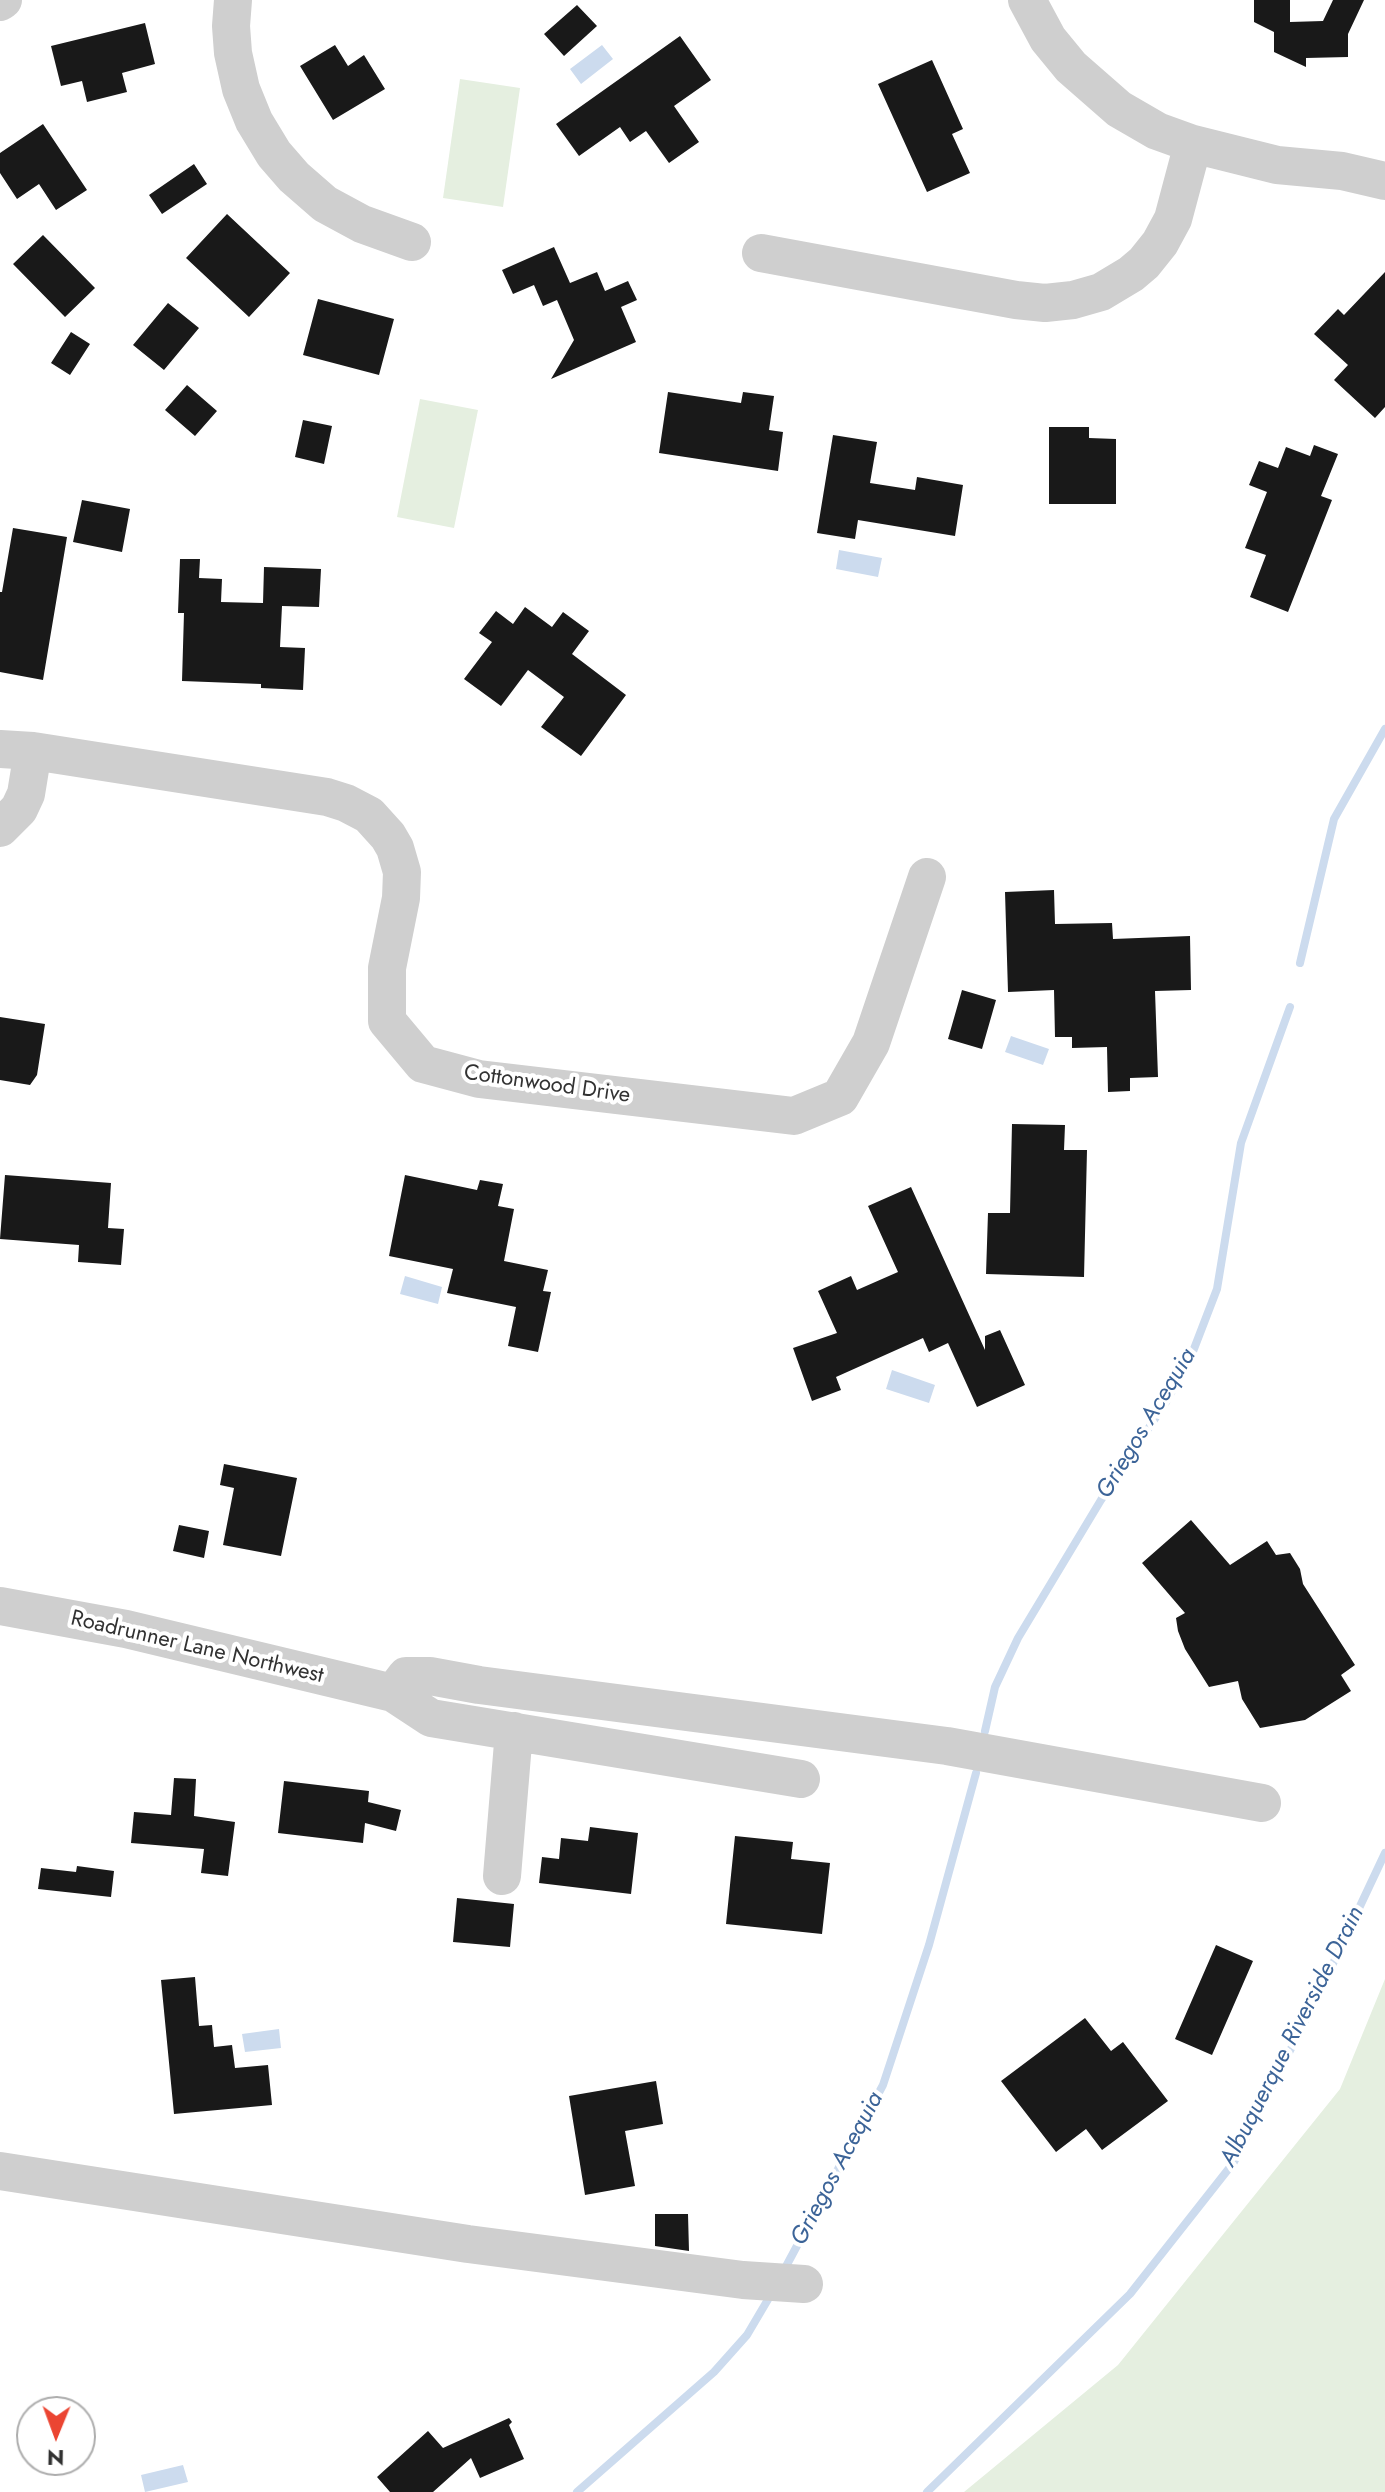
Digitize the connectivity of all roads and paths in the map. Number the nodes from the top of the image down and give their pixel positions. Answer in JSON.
{"nodes":[{"id":1,"x":233,"y":0,"type":"edge"},
{"id":2,"x":1027,"y":0,"type":"edge"},
{"id":3,"x":1193,"y":144,"type":"junction"},
{"id":4,"x":1385,"y":181,"type":"edge"},
{"id":5,"x":412,"y":242,"type":"dead end"},
{"id":6,"x":761,"y":253,"type":"dead end"},
{"id":7,"x":17,"y":750,"type":"edge"},
{"id":8,"x":0,"y":828,"type":"edge"},
{"id":9,"x":927,"y":877,"type":"dead end"},
{"id":10,"x":0,"y":1606,"type":"edge"},
{"id":11,"x":393,"y":1693,"type":"junction"},
{"id":12,"x":514,"y":1731,"type":"junction"},
{"id":13,"x":801,"y":1779,"type":"dead end"},
{"id":14,"x":1262,"y":1803,"type":"dead end"},
{"id":15,"x":502,"y":1876,"type":"dead end"},
{"id":16,"x":0,"y":2171,"type":"edge"},
{"id":17,"x":798,"y":2283,"type":"dead end"}],
"edges":[{"from":1,"to":5,"type":"street"},
{"from":2,"to":3,"type":"street"},
{"from":3,"to":4,"type":"street"},
{"from":3,"to":6,"type":"street"},
{"from":7,"to":8,"type":"street"},
{"from":7,"to":9,"type":"street","name":"Cottonwood Drive"},
{"from":10,"to":11,"type":"street","name":"Roadrunner Lane Northwest"},
{"from":11,"to":12,"type":"street","name":"Roadrunner Lane Northwest"},
{"from":11,"to":14,"type":"street"},
{"from":12,"to":13,"type":"street","name":"Roadrunner Lane Northwest"},
{"from":12,"to":15,"type":"street"},
{"from":16,"to":17,"type":"street"}]}
